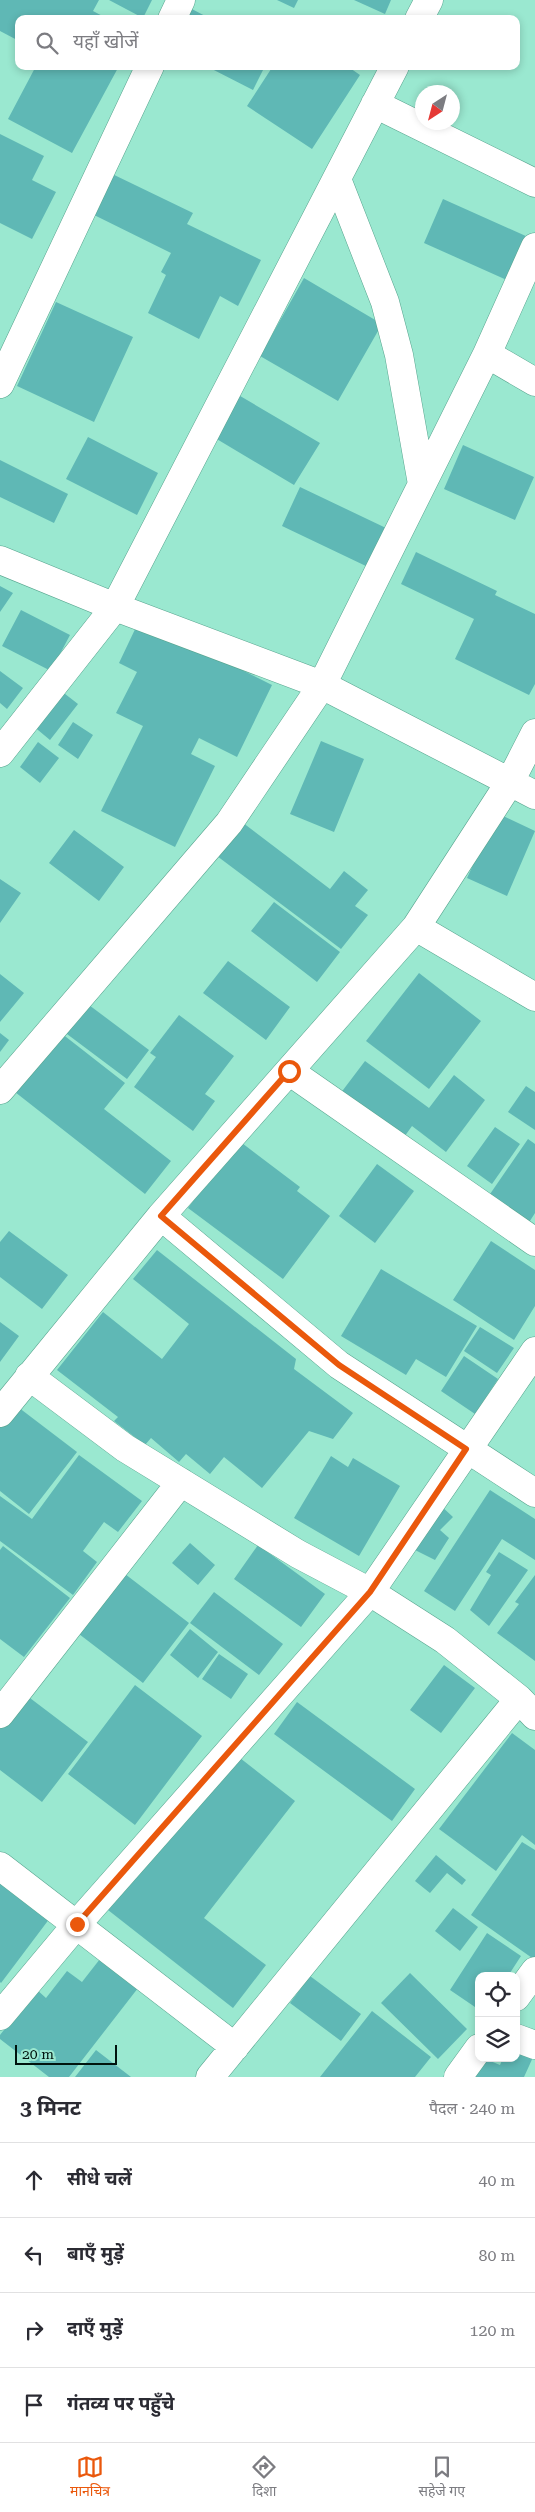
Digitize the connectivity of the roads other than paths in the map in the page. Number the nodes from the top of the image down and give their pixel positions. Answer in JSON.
{"nodes":[{"id":1,"x":181,"y":0,"type":"edge"},
{"id":2,"x":429,"y":0,"type":"edge"},
{"id":3,"x":174,"y":15,"type":"edge"},
{"id":4,"x":421,"y":15,"type":"edge"},
{"id":5,"x":148,"y":70,"type":"edge"},
{"id":6,"x":392,"y":70,"type":"edge"},
{"id":7,"x":375,"y":104,"type":"junction"},
{"id":8,"x":337,"y":179,"type":"junction"},
{"id":9,"x":535,"y":183,"type":"edge"},
{"id":10,"x":535,"y":247,"type":"edge"},
{"id":11,"x":487,"y":354,"type":"junction"},
{"id":12,"x":535,"y":382,"type":"edge"},
{"id":13,"x":0,"y":384,"type":"edge"},
{"id":14,"x":422,"y":484,"type":"junction"},
{"id":15,"x":0,"y":560,"type":"edge"},
{"id":16,"x":115,"y":607,"type":"junction"},
{"id":17,"x":322,"y":685,"type":"junction"},
{"id":18,"x":535,"y":734,"type":"edge"},
{"id":19,"x":0,"y":753,"type":"edge"},
{"id":20,"x":510,"y":782,"type":"junction"},
{"id":21,"x":535,"y":796,"type":"edge"},
{"id":22,"x":416,"y":927,"type":"junction"},
{"id":23,"x":535,"y":997,"type":"edge"},
{"id":24,"x":289,"y":1071,"type":"junction"},
{"id":25,"x":0,"y":1090,"type":"edge"},
{"id":26,"x":161,"y":1216,"type":"junction"},
{"id":27,"x":535,"y":1242,"type":"edge"},
{"id":28,"x":535,"y":1351,"type":"edge"},
{"id":29,"x":29,"y":1376,"type":"junction"},
{"id":30,"x":0,"y":1412,"type":"edge"},
{"id":31,"x":466,"y":1449,"type":"junction"},
{"id":32,"x":181,"y":1482,"type":"junction"},
{"id":33,"x":535,"y":1493,"type":"edge"},
{"id":34,"x":370,"y":1592,"type":"junction"},
{"id":35,"x":527,"y":1708,"type":"edge"},
{"id":36,"x":0,"y":1714,"type":"edge"},
{"id":37,"x":0,"y":1866,"type":"edge"},
{"id":38,"x":77,"y":1924,"type":"junction"},
{"id":39,"x":535,"y":1971,"type":"edge"},
{"id":40,"x":520,"y":1992,"type":"edge"},
{"id":41,"x":0,"y":2016,"type":"edge"},
{"id":42,"x":520,"y":2039,"type":"edge"},
{"id":43,"x":535,"y":2045,"type":"edge"},
{"id":44,"x":235,"y":2047,"type":"junction"},
{"id":45,"x":475,"y":2054,"type":"edge"},
{"id":46,"x":210,"y":2077,"type":"edge"},
{"id":47,"x":458,"y":2077,"type":"edge"}],
"edges":[{"from":1,"to":3,"type":"street"},
{"from":2,"to":4,"type":"street"},
{"from":5,"to":13,"type":"street"},
{"from":6,"to":7,"type":"street"},
{"from":7,"to":8,"type":"street"},
{"from":7,"to":9,"type":"street"},
{"from":8,"to":14,"type":"street"},
{"from":8,"to":16,"type":"street"},
{"from":10,"to":11,"type":"street"},
{"from":11,"to":12,"type":"street"},
{"from":11,"to":14,"type":"street"},
{"from":14,"to":17,"type":"street"},
{"from":15,"to":16,"type":"street"},
{"from":16,"to":17,"type":"street"},
{"from":16,"to":19,"type":"street"},
{"from":17,"to":20,"type":"street"},
{"from":17,"to":25,"type":"street"},
{"from":18,"to":20,"type":"street"},
{"from":20,"to":21,"type":"street"},
{"from":20,"to":22,"type":"street"},
{"from":22,"to":23,"type":"street"},
{"from":22,"to":24,"type":"street"},
{"from":24,"to":26,"type":"street"},
{"from":24,"to":27,"type":"street"},
{"from":26,"to":29,"type":"street"},
{"from":26,"to":31,"type":"street"},
{"from":28,"to":31,"type":"street"},
{"from":29,"to":30,"type":"street"},
{"from":29,"to":32,"type":"street"},
{"from":31,"to":33,"type":"street"},
{"from":31,"to":34,"type":"street"},
{"from":32,"to":34,"type":"street"},
{"from":32,"to":36,"type":"street"},
{"from":34,"to":35,"type":"street"},
{"from":34,"to":38,"type":"street"},
{"from":35,"to":44,"type":"street"},
{"from":37,"to":38,"type":"street"},
{"from":38,"to":41,"type":"street"},
{"from":38,"to":44,"type":"street"},
{"from":39,"to":40,"type":"street"},
{"from":42,"to":43,"type":"street"},
{"from":44,"to":46,"type":"street"},
{"from":45,"to":47,"type":"street"}]}
